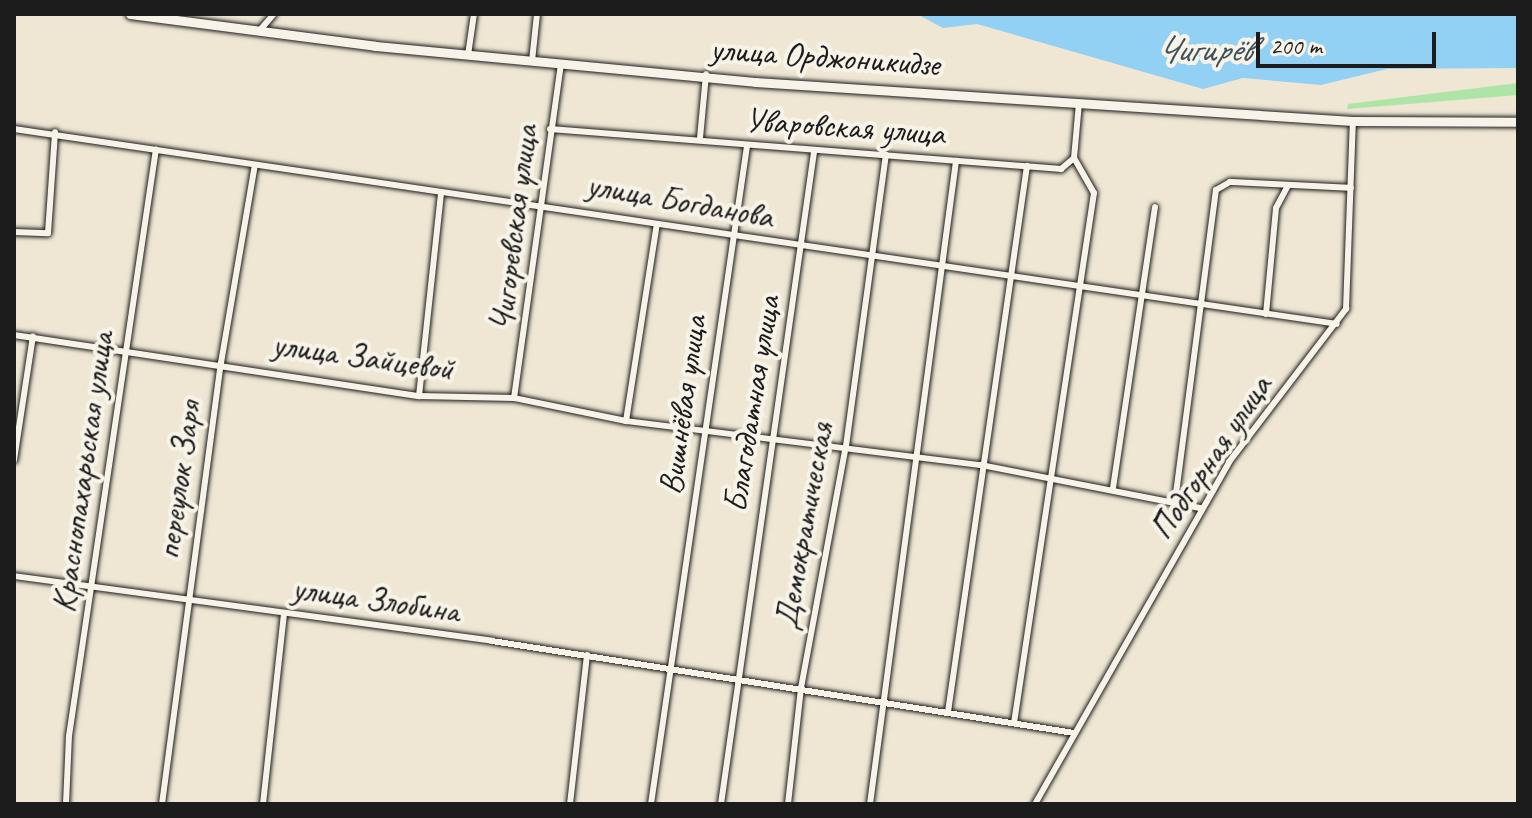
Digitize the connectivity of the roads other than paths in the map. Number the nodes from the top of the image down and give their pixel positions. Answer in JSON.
{"nodes":[{"id":1,"x":130,"y":14,"type":"edge"},
{"id":2,"x":274,"y":14,"type":"edge"},
{"id":3,"x":474,"y":14,"type":"edge"},
{"id":4,"x":537,"y":14,"type":"edge"},
{"id":5,"x":257,"y":33,"type":"junction"},
{"id":6,"x":468,"y":55,"type":"junction"},
{"id":7,"x":532,"y":61,"type":"junction"},
{"id":8,"x":561,"y":63,"type":"junction"},
{"id":9,"x":706,"y":73,"type":"junction"},
{"id":10,"x":1079,"y":100,"type":"junction"},
{"id":11,"x":1353,"y":121,"type":"junction"},
{"id":12,"x":1518,"y":122,"type":"edge"},
{"id":13,"x":14,"y":129,"type":"edge"},
{"id":14,"x":550,"y":129,"type":"junction"},
{"id":15,"x":55,"y":132,"type":"junction"},
{"id":16,"x":700,"y":138,"type":"junction"},
{"id":17,"x":747,"y":146,"type":"junction"},
{"id":18,"x":156,"y":149,"type":"junction"},
{"id":19,"x":814,"y":152,"type":"junction"},
{"id":20,"x":886,"y":155,"type":"junction"},
{"id":21,"x":1074,"y":158,"type":"junction"},
{"id":22,"x":956,"y":161,"type":"junction"},
{"id":23,"x":255,"y":165,"type":"junction"},
{"id":24,"x":1027,"y":166,"type":"junction"},
{"id":25,"x":1288,"y":185,"type":"junction"},
{"id":26,"x":1351,"y":188,"type":"junction"},
{"id":27,"x":441,"y":195,"type":"junction"},
{"id":28,"x":540,"y":202,"type":"junction"},
{"id":29,"x":1155,"y":207,"type":"dead end"},
{"id":30,"x":657,"y":224,"type":"junction"},
{"id":31,"x":14,"y":232,"type":"edge"},
{"id":32,"x":731,"y":235,"type":"junction"},
{"id":33,"x":801,"y":247,"type":"junction"},
{"id":34,"x":869,"y":257,"type":"junction"},
{"id":35,"x":939,"y":266,"type":"junction"},
{"id":36,"x":1009,"y":275,"type":"junction"},
{"id":37,"x":1081,"y":285,"type":"junction"},
{"id":38,"x":1140,"y":296,"type":"junction"},
{"id":39,"x":1204,"y":305,"type":"junction"},
{"id":40,"x":1266,"y":314,"type":"junction"},
{"id":41,"x":1337,"y":324,"type":"junction"},
{"id":42,"x":14,"y":335,"type":"edge"},
{"id":43,"x":33,"y":336,"type":"junction"},
{"id":44,"x":126,"y":351,"type":"junction"},
{"id":45,"x":221,"y":363,"type":"junction"},
{"id":46,"x":419,"y":396,"type":"junction"},
{"id":47,"x":514,"y":398,"type":"junction"},
{"id":48,"x":626,"y":421,"type":"junction"},
{"id":49,"x":704,"y":429,"type":"junction"},
{"id":50,"x":772,"y":437,"type":"junction"},
{"id":51,"x":846,"y":446,"type":"junction"},
{"id":52,"x":919,"y":457,"type":"junction"},
{"id":53,"x":14,"y":460,"type":"edge"},
{"id":54,"x":981,"y":465,"type":"junction"},
{"id":55,"x":1054,"y":478,"type":"junction"},
{"id":56,"x":1113,"y":488,"type":"junction"},
{"id":57,"x":1175,"y":501,"type":"junction"},
{"id":58,"x":1201,"y":508,"type":"junction"},
{"id":59,"x":14,"y":576,"type":"edge"},
{"id":60,"x":90,"y":587,"type":"junction"},
{"id":61,"x":187,"y":598,"type":"junction"},
{"id":62,"x":284,"y":613,"type":"junction"},
{"id":63,"x":587,"y":655,"type":"junction"},
{"id":64,"x":670,"y":671,"type":"junction"},
{"id":65,"x":734,"y":677,"type":"junction"},
{"id":66,"x":801,"y":688,"type":"junction"},
{"id":67,"x":887,"y":702,"type":"junction"},
{"id":68,"x":948,"y":712,"type":"junction"},
{"id":69,"x":1014,"y":723,"type":"junction"},
{"id":70,"x":1074,"y":733,"type":"junction"},
{"id":71,"x":66,"y":804,"type":"edge"},
{"id":72,"x":162,"y":804,"type":"edge"},
{"id":73,"x":263,"y":804,"type":"edge"},
{"id":74,"x":570,"y":804,"type":"edge"},
{"id":75,"x":651,"y":804,"type":"edge"},
{"id":76,"x":721,"y":804,"type":"edge"},
{"id":77,"x":788,"y":804,"type":"edge"},
{"id":78,"x":870,"y":804,"type":"edge"},
{"id":79,"x":1035,"y":804,"type":"edge"}],
"edges":[{"from":1,"to":5,"type":"street","name":"улица Орджоникидзе"},
{"from":2,"to":5,"type":"street"},
{"from":3,"to":6,"type":"street"},
{"from":4,"to":7,"type":"street"},
{"from":5,"to":6,"type":"street","name":"улица Орджоникидзе"},
{"from":6,"to":7,"type":"street","name":"улица Орджоникидзе"},
{"from":7,"to":8,"type":"street","name":"улица Орджоникидзе"},
{"from":8,"to":9,"type":"street","name":"улица Орджоникидзе"},
{"from":8,"to":14,"type":"street","name":"Чигоревская улица"},
{"from":9,"to":10,"type":"street","name":"улица Орджоникидзе"},
{"from":9,"to":16,"type":"street"},
{"from":10,"to":11,"type":"street","name":"улица Орджоникидзе"},
{"from":10,"to":21,"type":"street"},
{"from":11,"to":12,"type":"street","name":"улица Орджоникидзе"},
{"from":11,"to":26,"type":"street","name":"Подгорная улица"},
{"from":13,"to":15,"type":"street","name":"улица Богданова"},
{"from":14,"to":16,"type":"street","name":"Уваровская улица"},
{"from":14,"to":28,"type":"street","name":"Чигоревская улица"},
{"from":15,"to":18,"type":"street","name":"улица Богданова"},
{"from":15,"to":31,"type":"street"},
{"from":16,"to":17,"type":"street","name":"Уваровская улица"},
{"from":17,"to":19,"type":"street","name":"Уваровская улица"},
{"from":17,"to":32,"type":"street","name":"Вишнёвая улица"},
{"from":18,"to":23,"type":"street","name":"улица Богданова"},
{"from":18,"to":44,"type":"street","name":"Краснопахарьская улица"},
{"from":19,"to":20,"type":"street","name":"Уваровская улица"},
{"from":19,"to":33,"type":"street","name":"Благодатная улица"},
{"from":20,"to":22,"type":"street","name":"Уваровская улица"},
{"from":20,"to":34,"type":"street","name":"Демократическая"},
{"from":21,"to":24,"type":"street","name":"Уваровская улица"},
{"from":21,"to":37,"type":"street"},
{"from":22,"to":24,"type":"street","name":"Уваровская улица"},
{"from":22,"to":35,"type":"street"},
{"from":23,"to":27,"type":"street","name":"улица Богданова"},
{"from":23,"to":45,"type":"street","name":"переулок Заря"},
{"from":24,"to":36,"type":"street"},
{"from":25,"to":26,"type":"street"},
{"from":25,"to":39,"type":"street"},
{"from":25,"to":40,"type":"street"},
{"from":26,"to":41,"type":"street","name":"Подгорная улица"},
{"from":27,"to":28,"type":"street","name":"улица Богданова"},
{"from":27,"to":46,"type":"street"},
{"from":28,"to":30,"type":"street","name":"улица Богданова"},
{"from":28,"to":47,"type":"street","name":"Чигоревская улица"},
{"from":29,"to":38,"type":"street"},
{"from":30,"to":32,"type":"street","name":"улица Богданова"},
{"from":30,"to":48,"type":"street"},
{"from":32,"to":33,"type":"street","name":"улица Богданова"},
{"from":32,"to":49,"type":"street","name":"Вишнёвая улица"},
{"from":33,"to":34,"type":"street","name":"улица Богданова"},
{"from":33,"to":50,"type":"street","name":"Благодатная улица"},
{"from":34,"to":35,"type":"street","name":"улица Богданова"},
{"from":34,"to":51,"type":"street","name":"Демократическая"},
{"from":35,"to":36,"type":"street","name":"улица Богданова"},
{"from":35,"to":52,"type":"street"},
{"from":36,"to":37,"type":"street","name":"улица Богданова"},
{"from":36,"to":54,"type":"street"},
{"from":37,"to":38,"type":"street","name":"улица Богданова"},
{"from":37,"to":55,"type":"street"},
{"from":38,"to":39,"type":"street","name":"улица Богданова"},
{"from":38,"to":56,"type":"street"},
{"from":39,"to":40,"type":"street","name":"улица Богданова"},
{"from":39,"to":57,"type":"street"},
{"from":40,"to":41,"type":"street","name":"улица Богданова"},
{"from":41,"to":58,"type":"street","name":"Подгорная улица"},
{"from":42,"to":43,"type":"street","name":"улица Зайцевой"},
{"from":43,"to":44,"type":"street","name":"улица Зайцевой"},
{"from":43,"to":53,"type":"street"},
{"from":44,"to":45,"type":"street","name":"улица Зайцевой"},
{"from":44,"to":60,"type":"street","name":"Краснопахарьская улица"},
{"from":45,"to":46,"type":"street","name":"улица Зайцевой"},
{"from":45,"to":61,"type":"street","name":"переулок Заря"},
{"from":46,"to":47,"type":"street","name":"улица Зайцевой"},
{"from":47,"to":48,"type":"street","name":"улица Зайцевой"},
{"from":48,"to":49,"type":"street","name":"улица Зайцевой"},
{"from":49,"to":50,"type":"street","name":"улица Зайцевой"},
{"from":49,"to":64,"type":"street","name":"Вишнёвая улица"},
{"from":50,"to":51,"type":"street","name":"улица Зайцевой"},
{"from":50,"to":65,"type":"street","name":"Благодатная улица"},
{"from":51,"to":52,"type":"street","name":"улица Зайцевой"},
{"from":51,"to":66,"type":"street","name":"Демократическая"},
{"from":52,"to":54,"type":"street","name":"улица Зайцевой"},
{"from":52,"to":67,"type":"street"},
{"from":54,"to":55,"type":"street","name":"улица Зайцевой"},
{"from":54,"to":68,"type":"street"},
{"from":55,"to":56,"type":"street","name":"улица Зайцевой"},
{"from":55,"to":69,"type":"street"},
{"from":56,"to":57,"type":"street","name":"улица Зайцевой"},
{"from":57,"to":58,"type":"street","name":"улица Зайцевой"},
{"from":58,"to":70,"type":"street","name":"Подгорная улица"},
{"from":59,"to":60,"type":"street","name":"улица Злобина"},
{"from":60,"to":61,"type":"street","name":"улица Злобина"},
{"from":60,"to":71,"type":"street","name":"Краснопахарьская улица"},
{"from":61,"to":62,"type":"street","name":"улица Злобина"},
{"from":61,"to":72,"type":"street","name":"переулок Заря"},
{"from":62,"to":63,"type":"street","name":"улица Злобина"},
{"from":62,"to":73,"type":"street"},
{"from":63,"to":64,"type":"street","name":"улица Злобина"},
{"from":63,"to":74,"type":"street"},
{"from":64,"to":65,"type":"street","name":"улица Злобина"},
{"from":64,"to":75,"type":"street","name":"Вишнёвая улица"},
{"from":65,"to":66,"type":"street","name":"улица Злобина"},
{"from":65,"to":76,"type":"street","name":"Благодатная улица"},
{"from":66,"to":67,"type":"street","name":"улица Злобина"},
{"from":66,"to":77,"type":"street","name":"Демократическая"},
{"from":67,"to":68,"type":"street","name":"улица Злобина"},
{"from":67,"to":78,"type":"street"},
{"from":68,"to":69,"type":"street","name":"улица Злобина"},
{"from":69,"to":70,"type":"street","name":"улица Злобина"},
{"from":70,"to":79,"type":"street","name":"Подгорная улица"}]}
